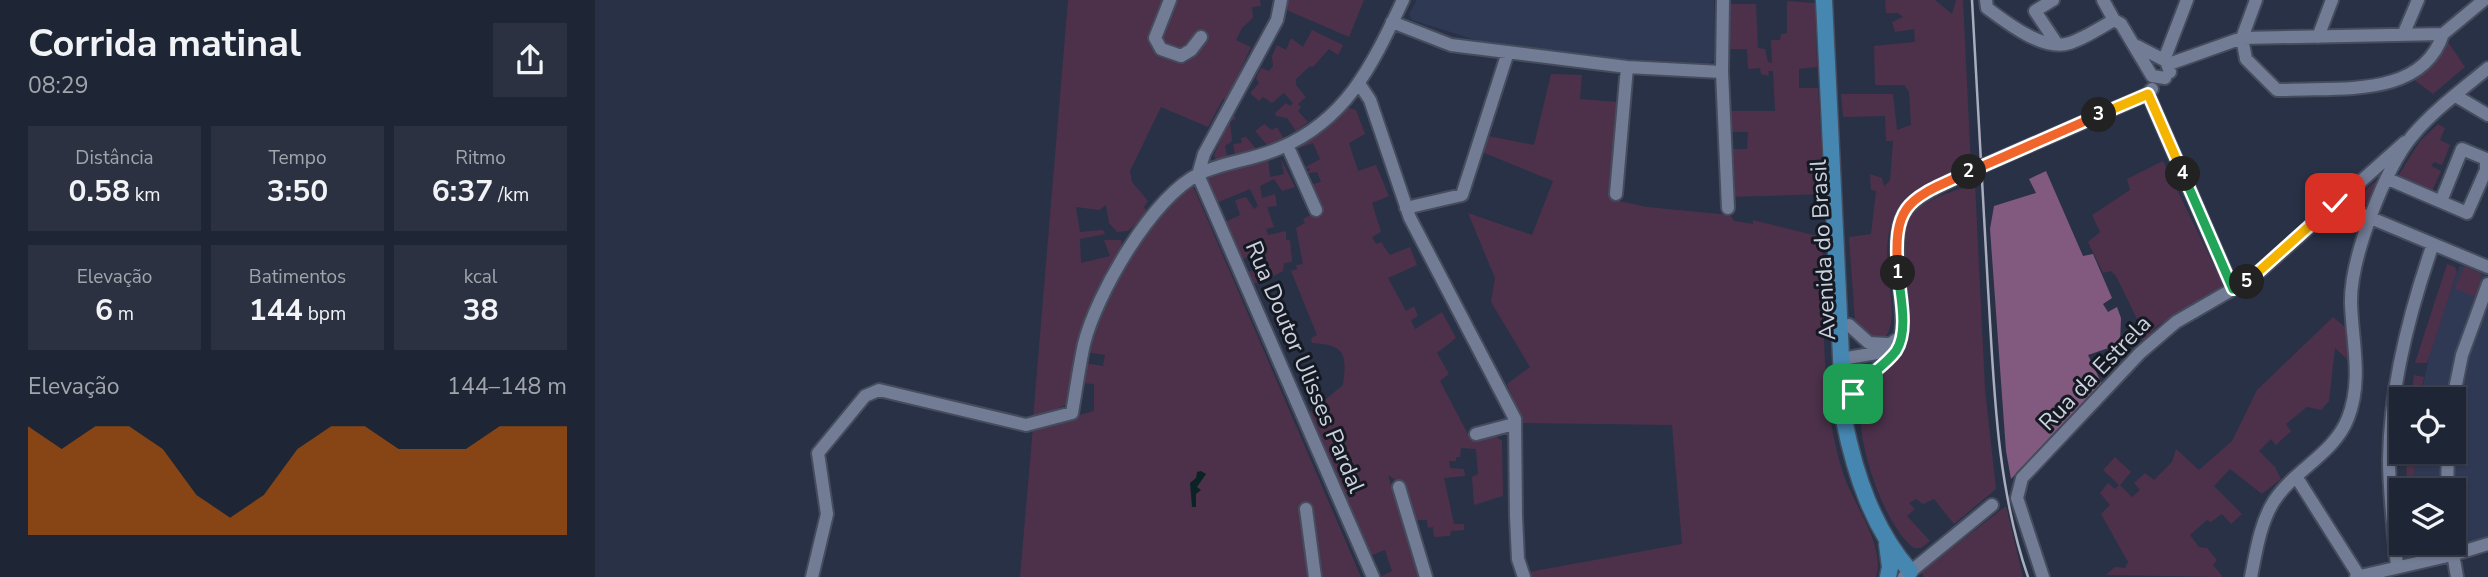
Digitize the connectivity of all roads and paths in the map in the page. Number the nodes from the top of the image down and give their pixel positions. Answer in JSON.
{"nodes":[{"id":1,"x":1170,"y":0,"type":"edge"},
{"id":2,"x":1281,"y":0,"type":"edge"},
{"id":3,"x":1403,"y":0,"type":"edge"},
{"id":4,"x":1723,"y":0,"type":"edge"},
{"id":5,"x":1825,"y":0,"type":"edge"},
{"id":6,"x":1834,"y":0,"type":"edge"},
{"id":7,"x":1986,"y":0,"type":"edge"},
{"id":8,"x":2053,"y":0,"type":"edge"},
{"id":9,"x":2103,"y":0,"type":"edge"},
{"id":10,"x":2187,"y":0,"type":"edge"},
{"id":11,"x":2256,"y":0,"type":"edge"},
{"id":12,"x":2332,"y":0,"type":"edge"},
{"id":13,"x":2418,"y":0,"type":"edge"},
{"id":14,"x":2484,"y":0,"type":"edge"},
{"id":15,"x":2114,"y":20,"type":"junction"},
{"id":16,"x":1392,"y":22,"type":"junction"},
{"id":17,"x":2443,"y":34,"type":"junction"},
{"id":18,"x":2403,"y":35,"type":"junction"},
{"id":19,"x":1201,"y":37,"type":"dead end"},
{"id":20,"x":2318,"y":37,"type":"junction"},
{"id":21,"x":2242,"y":38,"type":"junction"},
{"id":22,"x":2057,"y":44,"type":"junction"},
{"id":23,"x":2133,"y":44,"type":"junction"},
{"id":24,"x":1508,"y":52,"type":"junction"},
{"id":25,"x":2164,"y":61,"type":"junction"},
{"id":26,"x":1627,"y":67,"type":"junction"},
{"id":27,"x":2488,"y":68,"type":"edge"},
{"id":28,"x":1722,"y":72,"type":"junction"},
{"id":29,"x":2157,"y":76,"type":"junction"},
{"id":30,"x":1360,"y":85,"type":"junction"},
{"id":31,"x":2143,"y":96,"type":"junction"},
{"id":32,"x":2456,"y":96,"type":"junction"},
{"id":33,"x":2154,"y":108,"type":"junction"},
{"id":34,"x":2488,"y":115,"type":"edge"},
{"id":35,"x":2412,"y":136,"type":"junction"},
{"id":36,"x":1287,"y":145,"type":"junction"},
{"id":37,"x":1198,"y":174,"type":"junction"},
{"id":38,"x":2388,"y":179,"type":"junction"},
{"id":39,"x":1616,"y":194,"type":"dead end"},
{"id":40,"x":2441,"y":201,"type":"junction"},
{"id":41,"x":2335,"y":203,"type":"junction"},
{"id":42,"x":1406,"y":208,"type":"junction"},
{"id":43,"x":1728,"y":208,"type":"dead end"},
{"id":44,"x":1316,"y":210,"type":"dead end"},
{"id":45,"x":2371,"y":218,"type":"junction"},
{"id":46,"x":2433,"y":244,"type":"junction"},
{"id":47,"x":2488,"y":267,"type":"edge"},
{"id":48,"x":2488,"y":284,"type":"edge"},
{"id":49,"x":2233,"y":289,"type":"junction"},
{"id":50,"x":1849,"y":326,"type":"junction"},
{"id":51,"x":1894,"y":341,"type":"junction"},
{"id":52,"x":1846,"y":359,"type":"junction"},
{"id":53,"x":1882,"y":363,"type":"junction"},
{"id":54,"x":2455,"y":387,"type":"edge"},
{"id":55,"x":1853,"y":394,"type":"junction"},
{"id":56,"x":1514,"y":424,"type":"junction"},
{"id":57,"x":1476,"y":433,"type":"dead end"},
{"id":58,"x":2297,"y":478,"type":"junction"},
{"id":59,"x":1399,"y":487,"type":"dead end"},
{"id":60,"x":1991,"y":505,"type":"dead end"},
{"id":61,"x":1306,"y":509,"type":"dead end"},
{"id":62,"x":1886,"y":538,"type":"junction"},
{"id":63,"x":2488,"y":544,"type":"edge"},
{"id":64,"x":2466,"y":547,"type":"edge"},
{"id":65,"x":2433,"y":555,"type":"edge"},
{"id":66,"x":2453,"y":555,"type":"edge"},
{"id":67,"x":2397,"y":566,"type":"junction"},
{"id":68,"x":1909,"y":575,"type":"edge"},
{"id":69,"x":2358,"y":576,"type":"edge"},
{"id":70,"x":812,"y":577,"type":"edge"},
{"id":71,"x":1315,"y":577,"type":"edge"},
{"id":72,"x":1373,"y":577,"type":"edge"},
{"id":73,"x":1426,"y":577,"type":"edge"},
{"id":74,"x":1524,"y":577,"type":"edge"},
{"id":75,"x":1889,"y":577,"type":"edge"},
{"id":76,"x":2043,"y":577,"type":"edge"},
{"id":77,"x":2251,"y":577,"type":"edge"},
{"id":78,"x":2456,"y":577,"type":"edge"}],
"edges":[{"from":1,"to":19,"type":"street"},
{"from":2,"to":37,"type":"street"},
{"from":3,"to":16,"type":"street"},
{"from":4,"to":28,"type":"street"},
{"from":5,"to":52,"type":"main road","name":"Avenida do Brasil"},
{"from":6,"to":50,"type":"main road","name":"Avenida do Brasil"},
{"from":7,"to":22,"type":"street"},
{"from":8,"to":22,"type":"street"},
{"from":9,"to":15,"type":"street"},
{"from":10,"to":25,"type":"street"},
{"from":11,"to":21,"type":"street"},
{"from":12,"to":20,"type":"street"},
{"from":13,"to":18,"type":"street"},
{"from":14,"to":17,"type":"street"},
{"from":15,"to":22,"type":"street"},
{"from":15,"to":23,"type":"street"},
{"from":16,"to":24,"type":"street"},
{"from":16,"to":30,"type":"street"},
{"from":17,"to":18,"type":"street"},
{"from":17,"to":21,"type":"street"},
{"from":18,"to":20,"type":"street"},
{"from":20,"to":21,"type":"street"},
{"from":21,"to":25,"type":"street"},
{"from":23,"to":25,"type":"street"},
{"from":23,"to":29,"type":"street"},
{"from":24,"to":26,"type":"street"},
{"from":24,"to":42,"type":"street"},
{"from":25,"to":29,"type":"street"},
{"from":25,"to":29,"type":"street"},
{"from":26,"to":28,"type":"street"},
{"from":26,"to":39,"type":"street"},
{"from":27,"to":32,"type":"street","name":"Rua da Estrela"},
{"from":28,"to":43,"type":"street"},
{"from":29,"to":31,"type":"street"},
{"from":29,"to":33,"type":"street"},
{"from":30,"to":36,"type":"street"},
{"from":30,"to":42,"type":"street"},
{"from":31,"to":33,"type":"street"},
{"from":31,"to":51,"type":"street","bridge":true},
{"from":32,"to":34,"type":"street"},
{"from":32,"to":35,"type":"street","name":"Rua da Estrela"},
{"from":33,"to":49,"type":"street"},
{"from":35,"to":38,"type":"street"},
{"from":35,"to":41,"type":"street","name":"Rua da Estrela"},
{"from":36,"to":37,"type":"street"},
{"from":36,"to":44,"type":"street"},
{"from":37,"to":70,"type":"street"},
{"from":37,"to":72,"type":"street","name":"Rua Doutor Ulisses Pardal"},
{"from":38,"to":40,"type":"street"},
{"from":38,"to":45,"type":"street"},
{"from":40,"to":40,"type":"street"},
{"from":41,"to":45,"type":"street"},
{"from":41,"to":49,"type":"street","name":"Rua da Estrela"},
{"from":42,"to":56,"type":"street"},
{"from":45,"to":46,"type":"street"},
{"from":45,"to":58,"type":"street"},
{"from":46,"to":47,"type":"street"},
{"from":46,"to":67,"type":"street"},
{"from":48,"to":54,"type":"street"},
{"from":49,"to":76,"type":"street","name":"Rua da Estrela"},
{"from":50,"to":51,"type":"street"},
{"from":50,"to":52,"type":"main road","name":"Avenida do Brasil"},
{"from":51,"to":52,"type":"street"},
{"from":51,"to":53,"type":"street"},
{"from":52,"to":53,"type":"street"},
{"from":52,"to":55,"type":"main road","name":"Avenida do Brasil"},
{"from":52,"to":62,"type":"main road","name":"Avenida do Brasil"},
{"from":53,"to":55,"type":"street"},
{"from":55,"to":68,"type":"main road","name":"Avenida do Brasil"},
{"from":56,"to":57,"type":"street"},
{"from":56,"to":74,"type":"street"},
{"from":58,"to":69,"type":"street"},
{"from":58,"to":77,"type":"street"},
{"from":59,"to":73,"type":"street"},
{"from":60,"to":68,"type":"street"},
{"from":61,"to":71,"type":"street"},
{"from":62,"to":68,"type":"main road","name":"Avenida do Brasil"},
{"from":62,"to":75,"type":"main road","name":"Avenida do Brasil"},
{"from":63,"to":64,"type":"street"},
{"from":65,"to":67,"type":"street"},
{"from":66,"to":78,"type":"street"},
{"from":67,"to":69,"type":"street"},
{"from":68,"to":75,"type":"street"}]}
